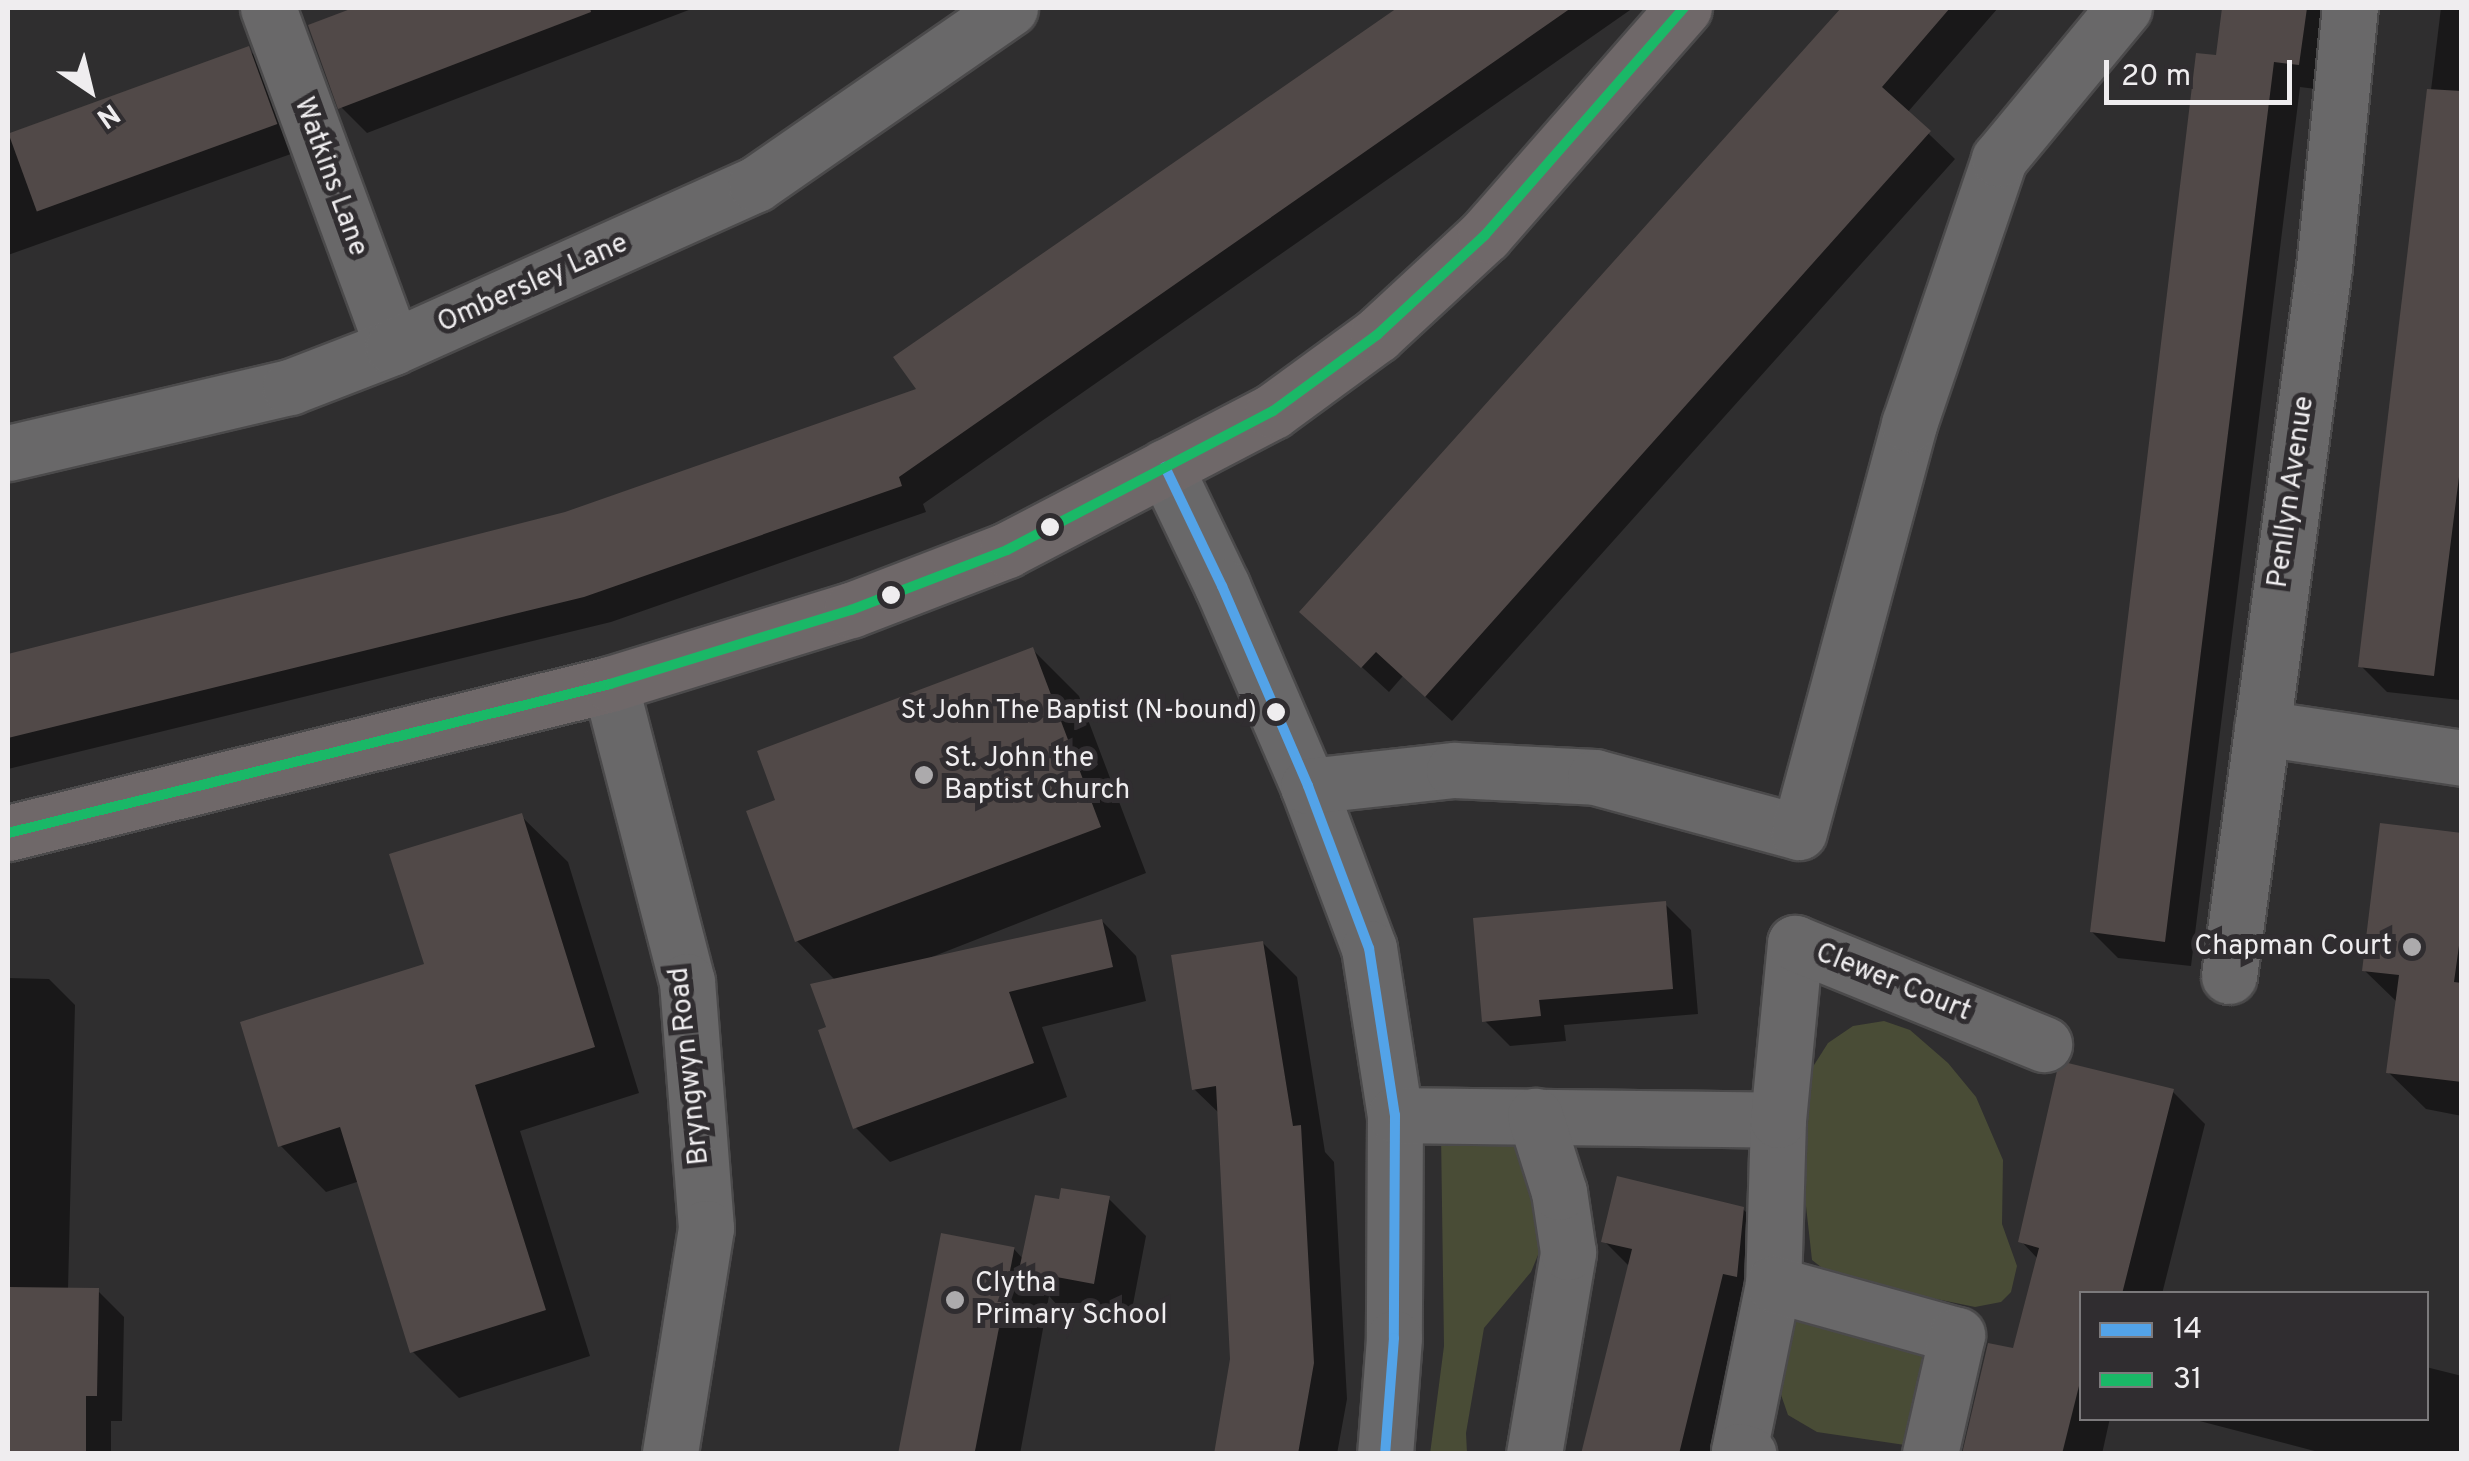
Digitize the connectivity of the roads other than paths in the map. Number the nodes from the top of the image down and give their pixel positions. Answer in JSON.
{"nodes":[{"id":1,"x":268,"y":8,"type":"edge"},
{"id":2,"x":1010,"y":8,"type":"edge"},
{"id":3,"x":1684,"y":8,"type":"edge"},
{"id":4,"x":2124,"y":8,"type":"edge"},
{"id":5,"x":2350,"y":8,"type":"edge"},
{"id":6,"x":393,"y":347,"type":"junction"},
{"id":7,"x":8,"y":453,"type":"edge"},
{"id":8,"x":1165,"y":467,"type":"junction"},
{"id":9,"x":610,"y":684,"type":"junction"},
{"id":10,"x":2262,"y":728,"type":"junction"},
{"id":11,"x":2462,"y":758,"type":"edge"},
{"id":12,"x":1308,"y":786,"type":"junction"},
{"id":13,"x":8,"y":833,"type":"edge"},
{"id":14,"x":2228,"y":976,"type":"dead end"},
{"id":15,"x":2044,"y":1044,"type":"dead end"},
{"id":16,"x":1395,"y":1115,"type":"junction"},
{"id":17,"x":1535,"y":1116,"type":"junction"},
{"id":18,"x":1778,"y":1120,"type":"junction"},
{"id":19,"x":1773,"y":1284,"type":"junction"},
{"id":20,"x":670,"y":1454,"type":"edge"},
{"id":21,"x":1385,"y":1454,"type":"edge"},
{"id":22,"x":1534,"y":1454,"type":"edge"},
{"id":23,"x":1750,"y":1454,"type":"edge"},
{"id":24,"x":1930,"y":1454,"type":"edge"}],
"edges":[{"from":1,"to":6,"type":"street","name":"Watkins Lane"},
{"from":2,"to":6,"type":"street","name":"Ombersley Lane"},
{"from":3,"to":8,"type":"main road"},
{"from":4,"to":12,"type":"street"},
{"from":5,"to":10,"type":"street","name":"Penllyn Avenue"},
{"from":6,"to":7,"type":"street","name":"Ombersley Lane"},
{"from":8,"to":9,"type":"main road"},
{"from":8,"to":12,"type":"street"},
{"from":9,"to":13,"type":"main road"},
{"from":9,"to":20,"type":"street","name":"Bryngwyn Road"},
{"from":10,"to":11,"type":"street"},
{"from":10,"to":14,"type":"street","name":"Penllyn Avenue"},
{"from":12,"to":16,"type":"street"},
{"from":15,"to":18,"type":"street","name":"Clewer Court"},
{"from":16,"to":17,"type":"street"},
{"from":16,"to":21,"type":"street"},
{"from":17,"to":18,"type":"street"},
{"from":17,"to":22,"type":"street"},
{"from":18,"to":19,"type":"street","name":"Clewer Court"},
{"from":19,"to":23,"type":"street","name":"Clewer Court"},
{"from":19,"to":24,"type":"street"}]}
